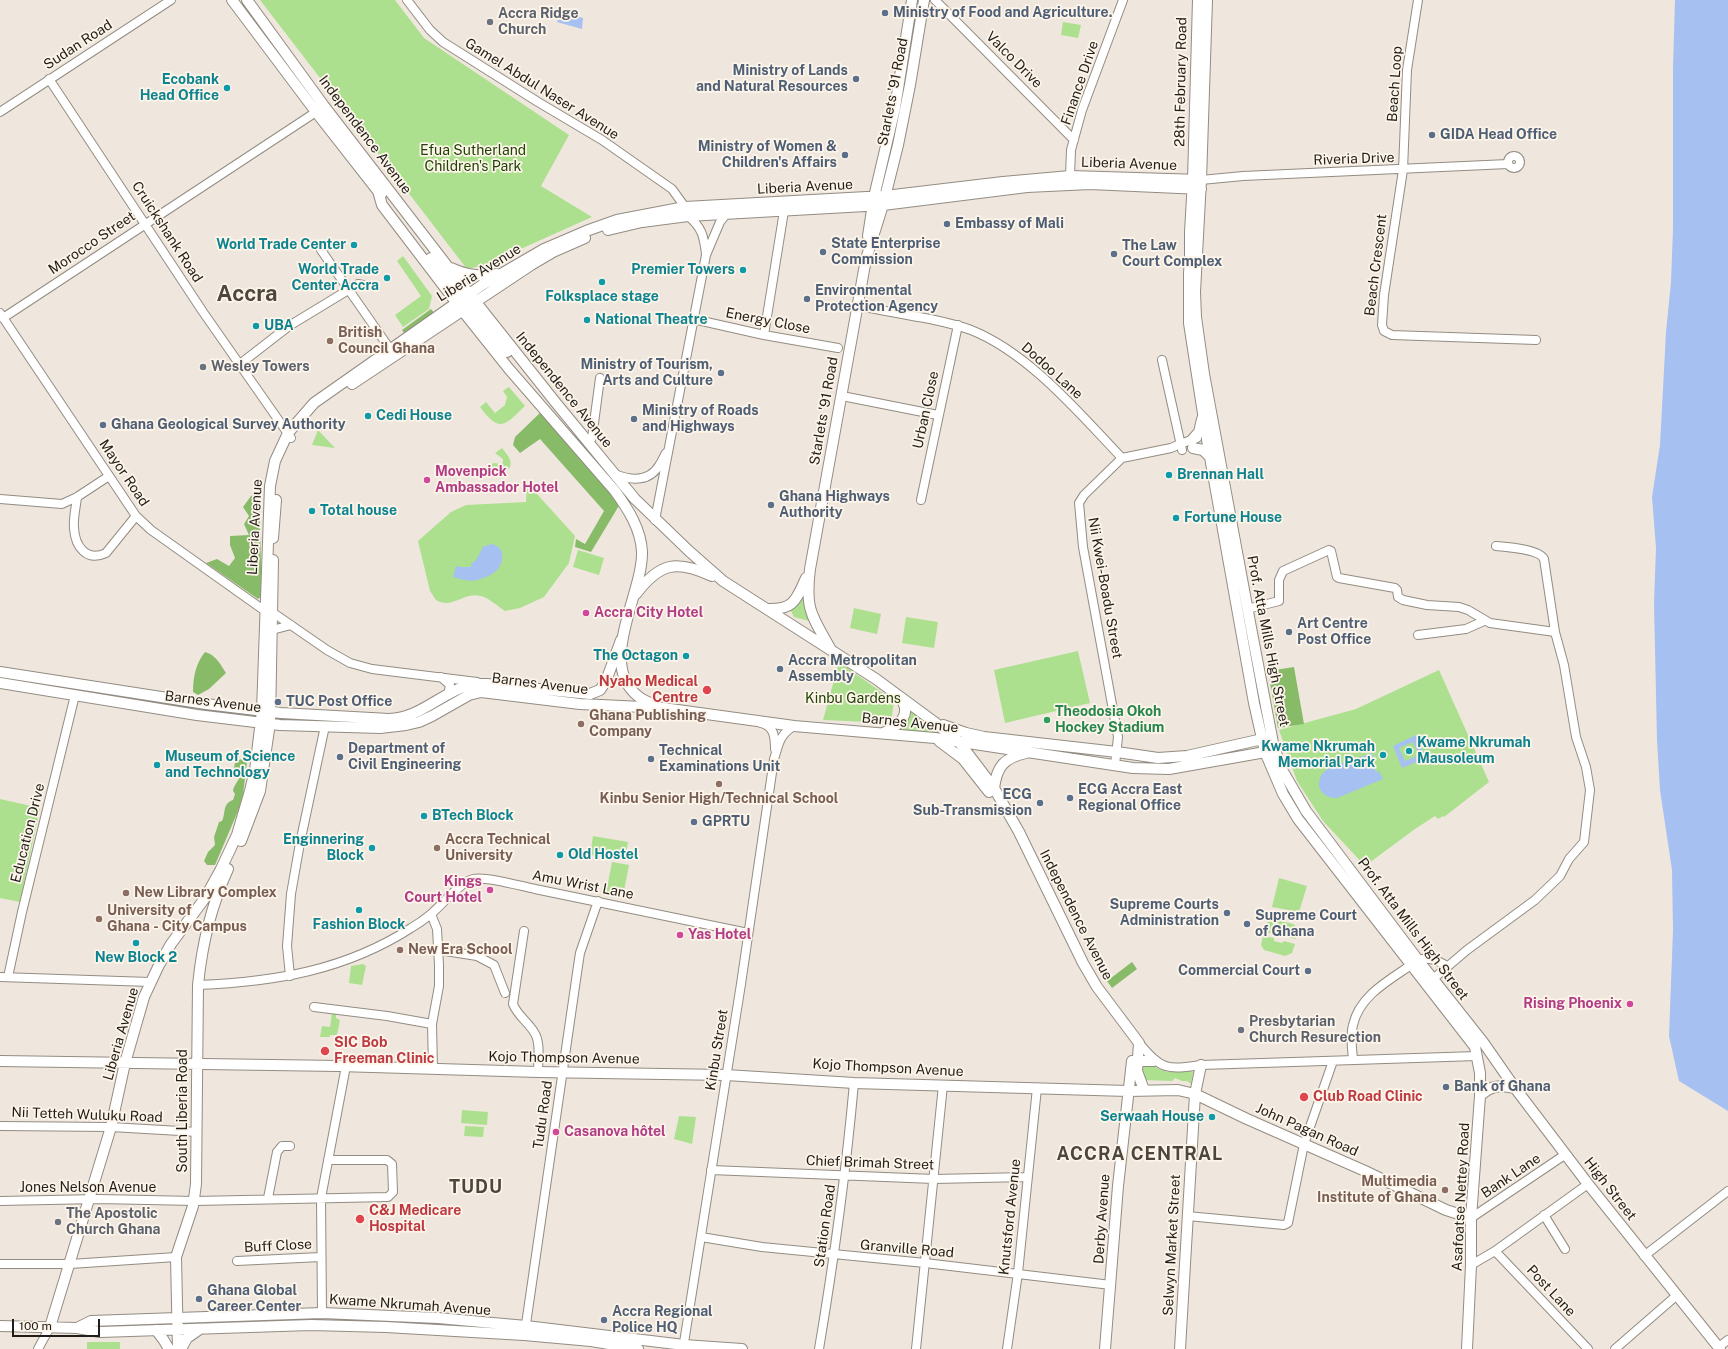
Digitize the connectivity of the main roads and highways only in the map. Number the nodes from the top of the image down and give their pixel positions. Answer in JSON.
{"nodes":[{"id":1,"x":232,"y":0,"type":"edge"},
{"id":2,"x":247,"y":0,"type":"edge"},
{"id":3,"x":912,"y":0,"type":"edge"},
{"id":4,"x":1198,"y":0,"type":"edge"},
{"id":5,"x":1207,"y":0,"type":"edge"},
{"id":6,"x":922,"y":3,"type":"edge"},
{"id":7,"x":1193,"y":163,"type":"junction"},
{"id":8,"x":1178,"y":184,"type":"junction"},
{"id":9,"x":877,"y":186,"type":"junction"},
{"id":10,"x":1196,"y":187,"type":"junction"},
{"id":11,"x":879,"y":201,"type":"junction"},
{"id":12,"x":859,"y":202,"type":"junction"},
{"id":13,"x":894,"y":204,"type":"junction"},
{"id":14,"x":687,"y":211,"type":"junction"},
{"id":15,"x":874,"y":223,"type":"junction"},
{"id":16,"x":448,"y":267,"type":"junction"},
{"id":17,"x":505,"y":273,"type":"junction"},
{"id":18,"x":466,"y":302,"type":"junction"},
{"id":19,"x":1203,"y":416,"type":"junction"},
{"id":20,"x":290,"y":435,"type":"junction"},
{"id":21,"x":1212,"y":440,"type":"junction"},
{"id":22,"x":1210,"y":458,"type":"junction"},
{"id":23,"x":810,"y":569,"type":"junction"},
{"id":24,"x":723,"y":581,"type":"junction"},
{"id":25,"x":633,"y":598,"type":"junction"},
{"id":26,"x":767,"y":609,"type":"junction"},
{"id":27,"x":268,"y":612,"type":"junction"},
{"id":28,"x":621,"y":640,"type":"junction"},
{"id":29,"x":831,"y":650,"type":"junction"},
{"id":30,"x":0,"y":672,"type":"edge"},
{"id":31,"x":0,"y":683,"type":"edge"},
{"id":32,"x":897,"y":694,"type":"junction"},
{"id":33,"x":663,"y":708,"type":"junction"},
{"id":34,"x":266,"y":711,"type":"junction"},
{"id":35,"x":933,"y":721,"type":"junction"},
{"id":36,"x":265,"y":723,"type":"junction"},
{"id":37,"x":881,"y":733,"type":"junction"},
{"id":38,"x":935,"y":738,"type":"junction"},
{"id":39,"x":1267,"y":738,"type":"junction"},
{"id":40,"x":960,"y":742,"type":"junction"},
{"id":41,"x":1270,"y":751,"type":"junction"},
{"id":42,"x":1031,"y":752,"type":"junction"},
{"id":43,"x":994,"y":788,"type":"junction"},
{"id":44,"x":1000,"y":801,"type":"junction"},
{"id":45,"x":205,"y":898,"type":"junction"},
{"id":46,"x":214,"y":904,"type":"junction"},
{"id":47,"x":1415,"y":963,"type":"junction"},
{"id":48,"x":1136,"y":1040,"type":"junction"},
{"id":49,"x":1478,"y":1048,"type":"junction"},
{"id":50,"x":0,"y":1061,"type":"edge"},
{"id":51,"x":1137,"y":1061,"type":"junction"},
{"id":52,"x":1154,"y":1061,"type":"road end"},
{"id":53,"x":125,"y":1063,"type":"junction"},
{"id":54,"x":197,"y":1064,"type":"junction"},
{"id":55,"x":1201,"y":1065,"type":"road end"},
{"id":56,"x":1515,"y":1088,"type":"junction"},
{"id":57,"x":1144,"y":1090,"type":"junction"},
{"id":58,"x":1128,"y":1091,"type":"junction"},
{"id":59,"x":1195,"y":1094,"type":"junction"},
{"id":60,"x":1480,"y":1096,"type":"junction"},
{"id":61,"x":1471,"y":1218,"type":"junction"},
{"id":62,"x":177,"y":1317,"type":"junction"},
{"id":63,"x":0,"y":1326,"type":"edge"},
{"id":64,"x":50,"y":1327,"type":"junction"},
{"id":65,"x":76,"y":1328,"type":"junction"},
{"id":66,"x":177,"y":1329,"type":"junction"},
{"id":67,"x":201,"y":1329,"type":"junction"},
{"id":68,"x":156,"y":1330,"type":"junction"},
{"id":69,"x":525,"y":1331,"type":"junction"},
{"id":70,"x":684,"y":1347,"type":"edge"},
{"id":71,"x":627,"y":1348,"type":"edge"},
{"id":72,"x":1719,"y":1348,"type":"edge"},
{"id":73,"x":168,"y":1349,"type":"edge"},
{"id":74,"x":178,"y":1349,"type":"edge"},
{"id":75,"x":181,"y":1349,"type":"edge"},
{"id":76,"x":638,"y":1349,"type":"edge"},
{"id":77,"x":742,"y":1349,"type":"edge"},
{"id":78,"x":1105,"y":1349,"type":"edge"},
{"id":79,"x":1180,"y":1349,"type":"edge"},
{"id":80,"x":1467,"y":1349,"type":"edge"}],
"edges":[{"from":1,"to":18,"type":"main road","name":"Independence Avenue"},
{"from":2,"to":16,"type":"main road","name":"Independence Avenue"},
{"from":3,"to":9,"type":"main road","name":"Starlets '91 Road"},
{"from":4,"to":7,"type":"main road","name":"28th February Road"},
{"from":5,"to":10,"type":"main road","name":"28th February Road"},
{"from":6,"to":11,"type":"main road","name":"Starlets '91 Road"},
{"from":7,"to":8,"type":"main road"},
{"from":7,"to":10,"type":"main road","name":"28th February Road"},
{"from":8,"to":10,"type":"main road","name":"Liberia Avenue"},
{"from":8,"to":10,"type":"main road"},
{"from":8,"to":11,"type":"main road","name":"Liberia Avenue"},
{"from":8,"to":13,"type":"main road","name":"Liberia Avenue"},
{"from":9,"to":11,"type":"main road","name":"Starlets '91 Road"},
{"from":9,"to":12,"type":"main road"},
{"from":10,"to":19,"type":"main road","name":"Prof. Atta Mills High Street"},
{"from":10,"to":21,"type":"main road","name":"Prof. Atta Mills High Street"},
{"from":11,"to":12,"type":"main road","name":"Liberia Avenue"},
{"from":11,"to":13,"type":"main road","name":"Liberia Avenue"},
{"from":11,"to":15,"type":"main road","name":"Starlets '91 Road"},
{"from":12,"to":14,"type":"main road","name":"Liberia Avenue"},
{"from":12,"to":14,"type":"main road","name":"Liberia Avenue"},
{"from":12,"to":15,"type":"main road"},
{"from":13,"to":15,"type":"main road"},
{"from":14,"to":17,"type":"main road","name":"Liberia Avenue"},
{"from":14,"to":18,"type":"main road","name":"Liberia Avenue"},
{"from":15,"to":23,"type":"main road","name":"Starlets '91 Road"},
{"from":16,"to":17,"type":"main road"},
{"from":16,"to":18,"type":"main road","name":"Independence Avenue"},
{"from":17,"to":18,"type":"main road","name":"Liberia Avenue"},
{"from":18,"to":20,"type":"main road","name":"Liberia Avenue"},
{"from":18,"to":20,"type":"main road","name":"Liberia Avenue"},
{"from":18,"to":24,"type":"main road","name":"Independence Avenue"},
{"from":18,"to":25,"type":"main road","name":"Independence Avenue"},
{"from":19,"to":21,"type":"main road","name":"Prof. Atta Mills High Street"},
{"from":19,"to":22,"type":"main road"},
{"from":20,"to":27,"type":"main road","name":"Liberia Avenue"},
{"from":21,"to":22,"type":"main road","name":"Prof. Atta Mills High Street"},
{"from":21,"to":39,"type":"main road","name":"Prof. Atta Mills High Street"},
{"from":22,"to":39,"type":"main road","name":"Prof. Atta Mills High Street"},
{"from":23,"to":26,"type":"main road","name":"Starlets '91 Road"},
{"from":23,"to":29,"type":"main road","name":"Starlets '91 Road"},
{"from":24,"to":25,"type":"main road"},
{"from":24,"to":26,"type":"main road","name":"Independence Avenue"},
{"from":25,"to":28,"type":"main road","name":"Independence Avenue"},
{"from":26,"to":29,"type":"main road","name":"Independence Avenue"},
{"from":27,"to":34,"type":"main road","name":"Liberia Avenue"},
{"from":27,"to":34,"type":"main road","name":"Liberia Avenue"},
{"from":28,"to":33,"type":"main road","name":"Independence Avenue"},
{"from":28,"to":34,"type":"main road","name":"Barnes Avenue"},
{"from":29,"to":32,"type":"main road","name":"Independence Avenue"},
{"from":30,"to":34,"type":"main road","name":"Barnes Avenue"},
{"from":31,"to":36,"type":"main road","name":"Barnes Avenue"},
{"from":32,"to":35,"type":"main road","name":"Independence Avenue"},
{"from":32,"to":37,"type":"main road"},
{"from":33,"to":36,"type":"main road","name":"Barnes Avenue"},
{"from":33,"to":37,"type":"main road","name":"Barnes Avenue"},
{"from":34,"to":36,"type":"main road","name":"Liberia Avenue"},
{"from":35,"to":39,"type":"main road","name":"Barnes Avenue"},
{"from":35,"to":40,"type":"main road"},
{"from":36,"to":45,"type":"main road","name":"Liberia Avenue"},
{"from":36,"to":46,"type":"main road","name":"Liberia Avenue"},
{"from":37,"to":38,"type":"main road","name":"Barnes Avenue"},
{"from":38,"to":40,"type":"main road","name":"Barnes Avenue"},
{"from":38,"to":44,"type":"main road"},
{"from":39,"to":41,"type":"main road","name":"Prof. Atta Mills High Street"},
{"from":40,"to":42,"type":"main road","name":"Barnes Avenue"},
{"from":40,"to":43,"type":"main road"},
{"from":41,"to":42,"type":"main road","name":"Barnes Avenue"},
{"from":41,"to":47,"type":"main road","name":"Prof. Atta Mills High Street"},
{"from":42,"to":43,"type":"main road"},
{"from":43,"to":44,"type":"main road"},
{"from":44,"to":48,"type":"main road","name":"Independence Avenue"},
{"from":45,"to":46,"type":"main road"},
{"from":45,"to":53,"type":"main road","name":"Liberia Avenue"},
{"from":46,"to":54,"type":"main road","name":"South Liberia Road"},
{"from":47,"to":49,"type":"main road","name":"Prof. Atta Mills High Street"},
{"from":47,"to":49,"type":"main road","name":"Prof. Atta Mills High Street"},
{"from":48,"to":51,"type":"main road"},
{"from":48,"to":58,"type":"main road"},
{"from":49,"to":56,"type":"main road","name":"High Street"},
{"from":49,"to":60,"type":"main road","name":"Asafoatse Nettey Road"},
{"from":50,"to":53,"type":"main road","name":"Kojo Thompson Avenue"},
{"from":51,"to":52,"type":"main road"},
{"from":51,"to":57,"type":"main road"},
{"from":53,"to":54,"type":"main road","name":"Kojo Thompson Avenue"},
{"from":53,"to":64,"type":"main road","name":"Liberia Avenue"},
{"from":54,"to":58,"type":"main road","name":"Kojo Thompson Avenue"},
{"from":54,"to":62,"type":"main road","name":"South Liberia Road"},
{"from":55,"to":59,"type":"main road","name":"Selwyn Market Street"},
{"from":56,"to":60,"type":"main road"},
{"from":56,"to":72,"type":"main road","name":"High Street"},
{"from":57,"to":58,"type":"main road","name":"John Pagan Road"},
{"from":57,"to":59,"type":"main road","name":"John Pagan Road"},
{"from":58,"to":78,"type":"main road","name":"Derby Avenue"},
{"from":59,"to":61,"type":"main road","name":"John Pagan Road"},
{"from":59,"to":79,"type":"main road","name":"Selwyn Market Street"},
{"from":60,"to":61,"type":"main road","name":"Asafoatse Nettey Road"},
{"from":61,"to":80,"type":"main road","name":"Asafoatse Nettey Road"},
{"from":62,"to":65,"type":"main road","name":"Kwame Nkrumah Avenue"},
{"from":62,"to":66,"type":"main road","name":"South Liberia Road"},
{"from":62,"to":69,"type":"main road","name":"Kwame Nkrumah Avenue"},
{"from":63,"to":64,"type":"main road","name":"Kwame Nkrumah Avenue"},
{"from":64,"to":65,"type":"main road","name":"Kwame Nkrumah Avenue"},
{"from":65,"to":68,"type":"main road","name":"Kwame Nkrumah Avenue"},
{"from":66,"to":67,"type":"main road","name":"Kwame Nkrumah Avenue"},
{"from":66,"to":68,"type":"main road","name":"Kwame Nkrumah Avenue"},
{"from":66,"to":74,"type":"main road","name":"South Liberia Road"},
{"from":67,"to":69,"type":"main road","name":"Kwame Nkrumah Avenue"},
{"from":67,"to":75,"type":"main road"},
{"from":68,"to":73,"type":"main road"},
{"from":69,"to":70,"type":"main road","name":"Kwame Nkrumah Avenue"},
{"from":69,"to":71,"type":"main road","name":"Kwame Nkrumah Avenue"},
{"from":70,"to":77,"type":"main road","name":"Kwame Nkrumah Avenue"},
{"from":71,"to":76,"type":"main road","name":"Kwame Nkrumah Avenue"}]}
